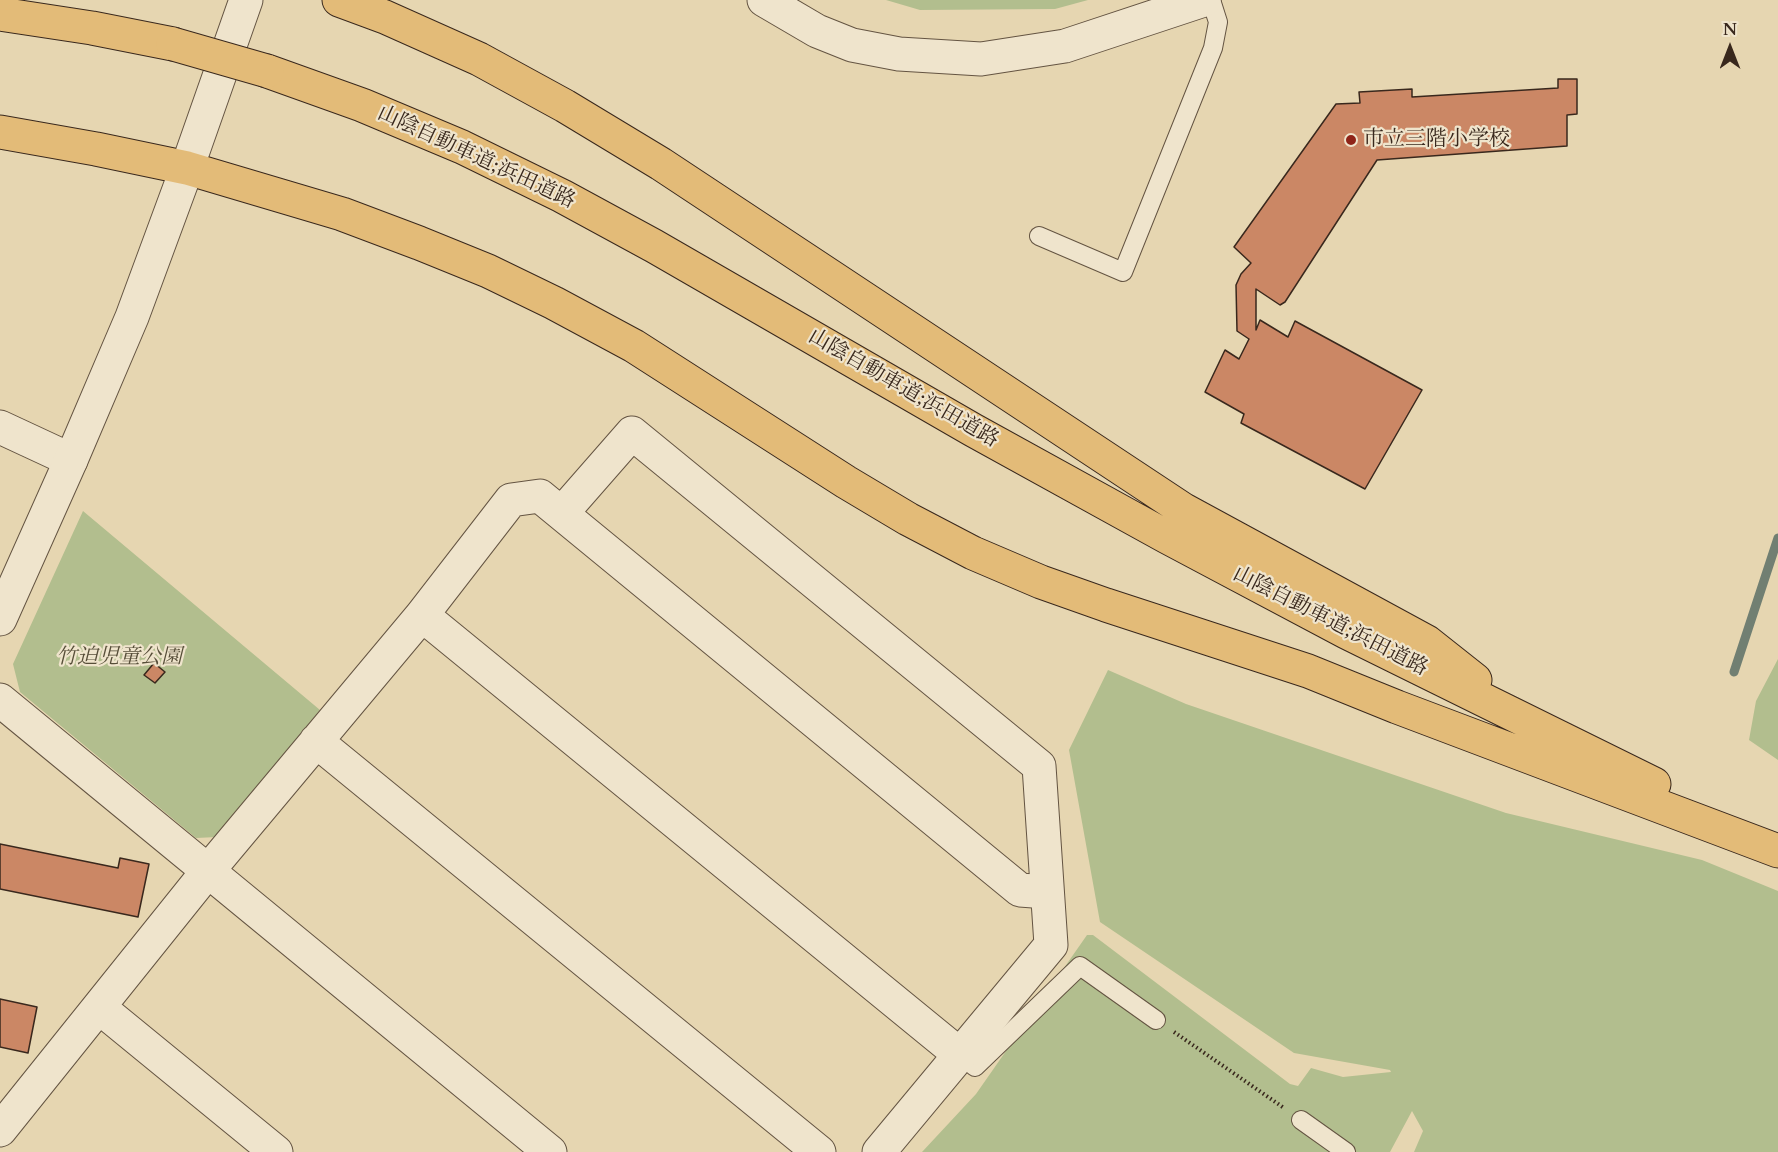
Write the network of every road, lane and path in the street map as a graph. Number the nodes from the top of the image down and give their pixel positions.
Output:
1 (246, 0) edge
2 (339, 0) edge
3 (764, 0) edge
4 (1204, 0) edge
5 (1211, 0) edge
6 (0, 14) edge
7 (0, 132) edge
8 (187, 168) junction
9 (1039, 236) dead end
10 (0, 427) edge
11 (71, 460) junction
12 (561, 513) junction
13 (422, 615) junction
14 (0, 619) edge
15 (0, 700) edge
16 (1526, 721) junction
17 (316, 741) junction
18 (1778, 845) edge
19 (1778, 851) edge
20 (207, 872) junction
21 (1047, 892) junction
22 (100, 1008) junction
23 (1156, 1020) joint
24 (960, 1054) junction
25 (1301, 1120) joint
26 (0, 1130) edge
27 (0, 1139) edge
28 (16, 1152) edge
29 (276, 1152) edge
30 (550, 1152) edge
31 (819, 1152) edge
32 (879, 1152) edge
33 (1346, 1152) edge

1 - 8 street
2 - 16 highway
3 - 4 street
5 - 9 lane
6 - 16 highway, 山陰自動車道;浜田道路, bridge
7 - 8 highway
8 - 11 street
8 - 19 highway
10 - 11 street
11 - 14 street
12 - 13 street
12 - 21 street
12 - 21 street
13 - 17 street
13 - 24 street
15 - 20 street
16 - 18 highway, 山陰自動車道;浜田道路
17 - 20 street
17 - 31 street
20 - 22 street
20 - 30 street
21 - 24 street
22 - 26 street
22 - 29 street
23 - 24 lane
23 - 25 path
24 - 32 street
25 - 33 lane
27 - 28 street

